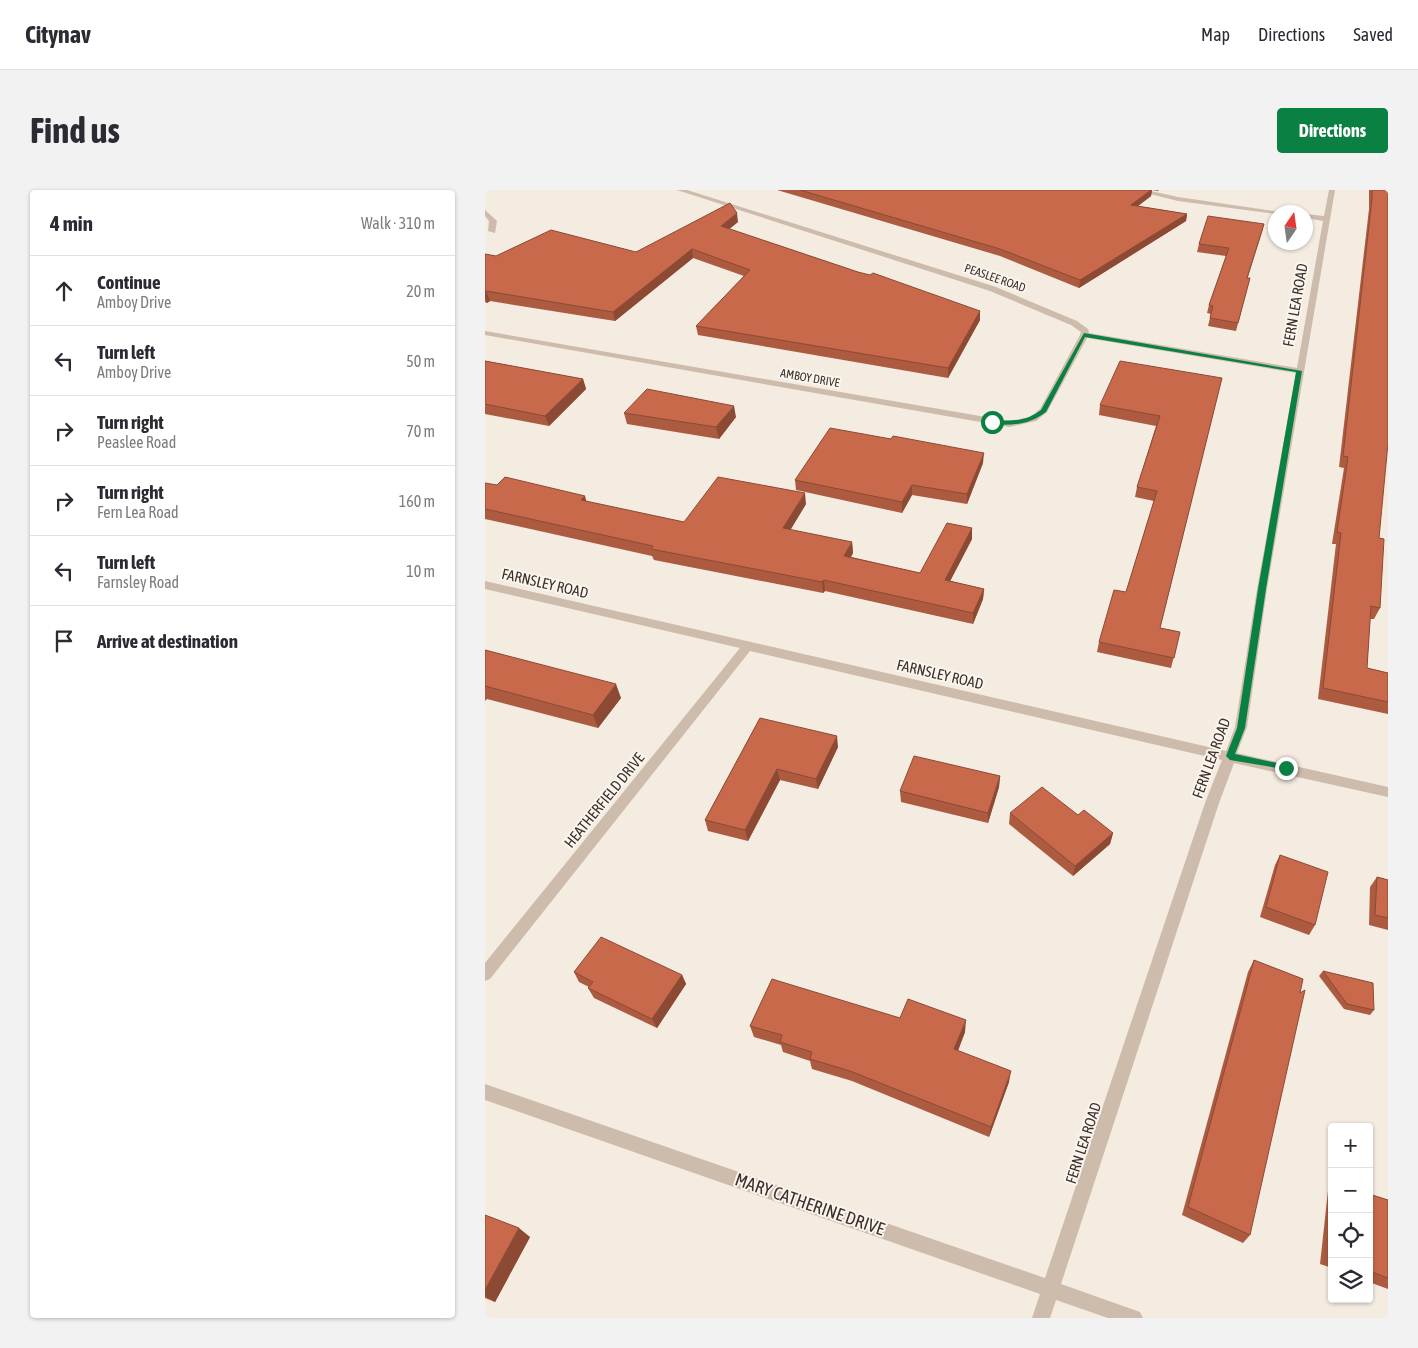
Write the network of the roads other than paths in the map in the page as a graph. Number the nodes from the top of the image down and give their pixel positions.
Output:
1 (680, 190) edge
2 (1137, 190) edge
3 (1332, 190) edge
4 (1268, 211) edge
5 (485, 212) edge
6 (1313, 217) edge
7 (1327, 219) junction
8 (492, 231) dead end
9 (485, 333) edge
10 (1084, 335) junction
11 (1299, 371) junction
12 (485, 585) edge
13 (748, 646) junction
14 (1230, 756) junction
15 (1388, 792) edge
16 (485, 974) edge
17 (485, 1092) edge
18 (1052, 1288) junction
19 (1041, 1318) edge
20 (1134, 1318) edge

1 - 10 street, PEASLEE ROAD
2 - 4 street
3 - 7 street, FERN LEA ROAD
5 - 8 street
6 - 7 street
7 - 11 street, FERN LEA ROAD
9 - 10 street, AMBOY DRIVE
10 - 11 street
11 - 14 street, FERN LEA ROAD
12 - 13 street, FARNSLEY ROAD
13 - 14 street, FARNSLEY ROAD
13 - 16 street, HEATHERFIELD DRIVE
14 - 15 street, FARNSLEY ROAD
14 - 18 street, FERN LEA ROAD
17 - 18 street, MARY CATHERINE DRIVE
18 - 19 street, FERN LEA ROAD
18 - 20 street, MARY CATHERINE DRIVE

